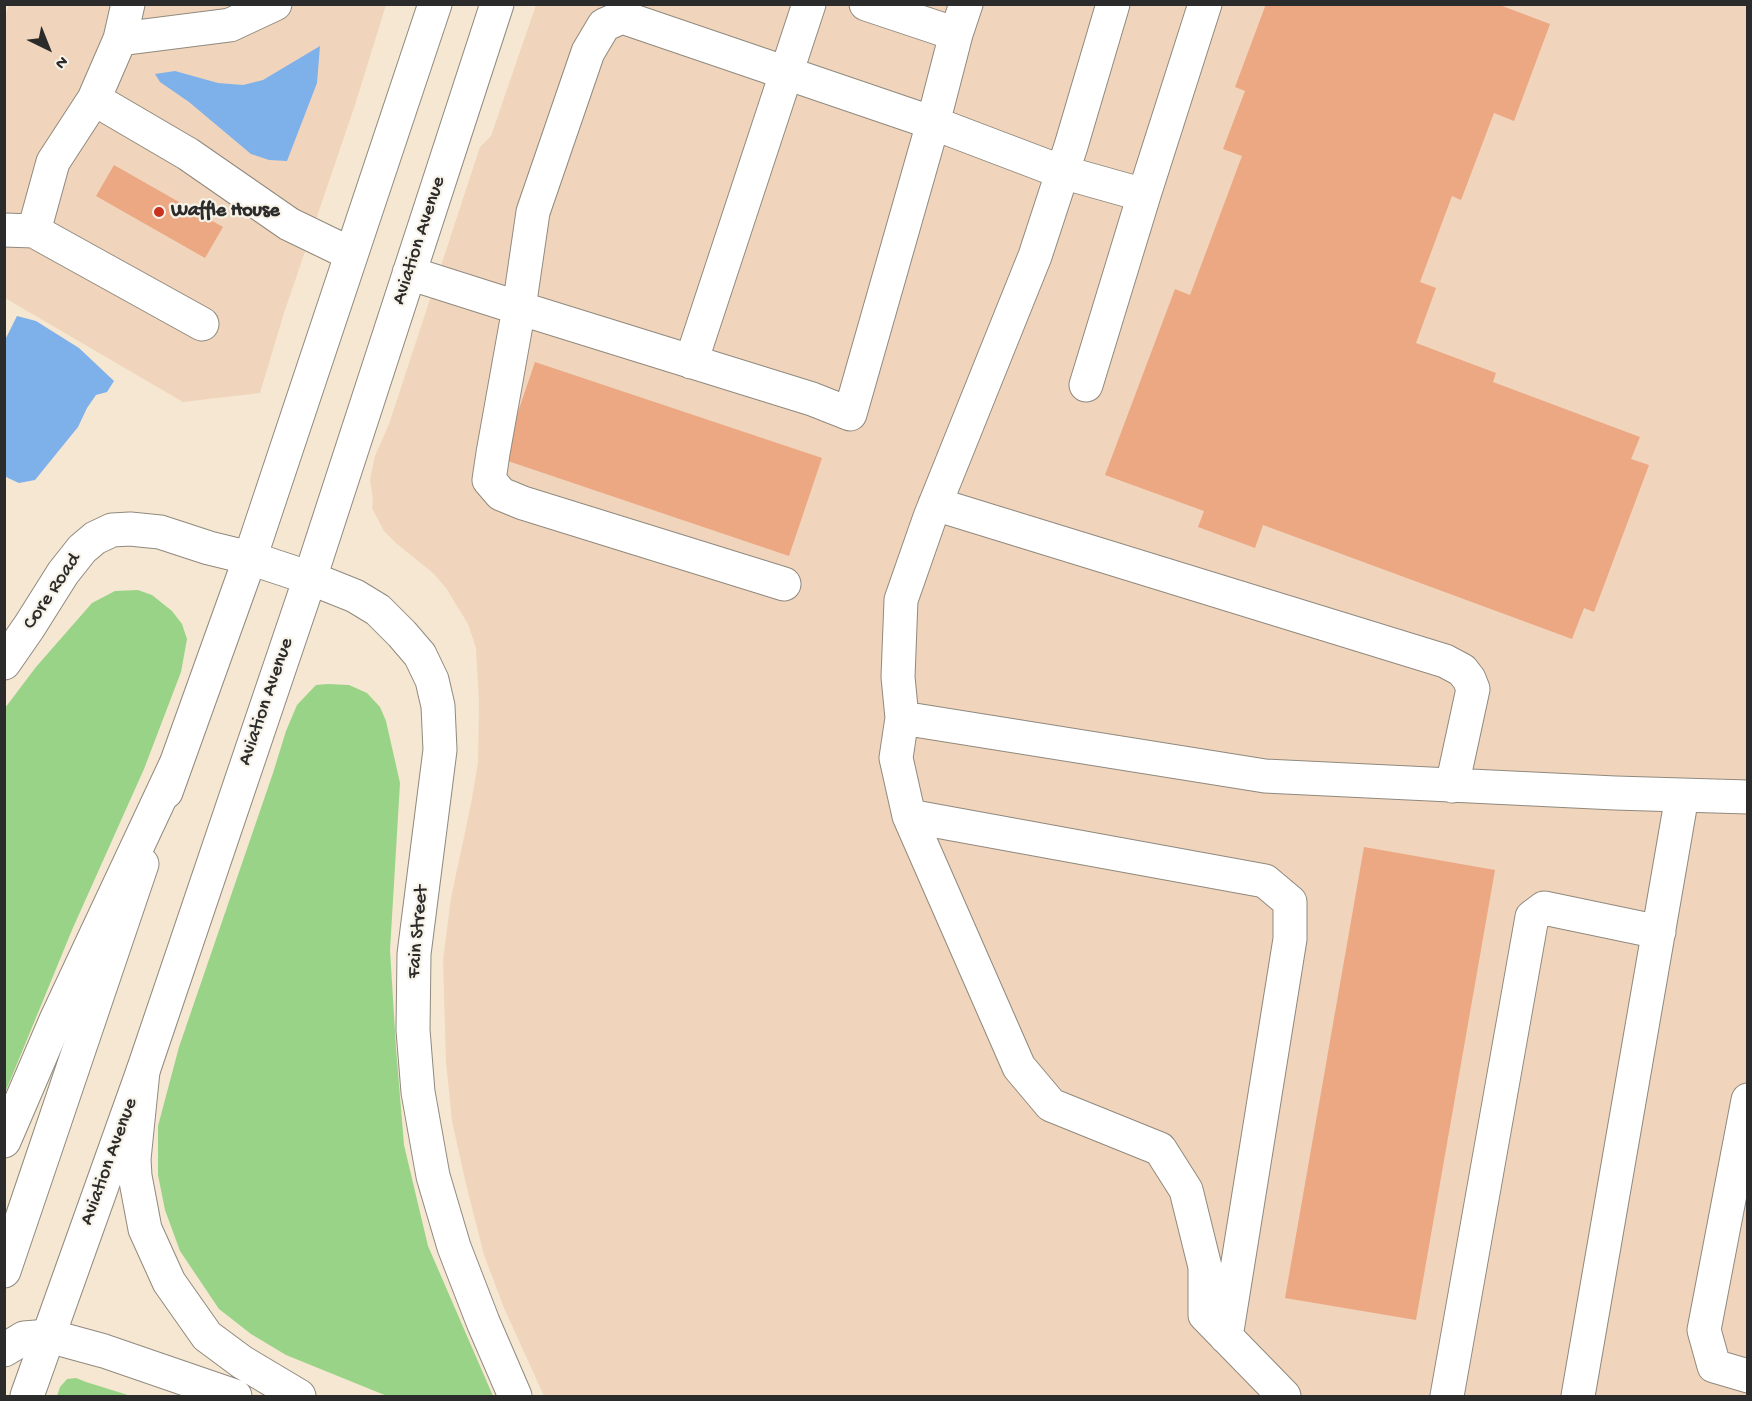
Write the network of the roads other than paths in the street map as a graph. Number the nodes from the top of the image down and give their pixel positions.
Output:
1 (128, 4) edge
2 (275, 4) edge
3 (435, 4) edge
4 (497, 4) edge
5 (809, 4) edge
6 (866, 4) edge
7 (1113, 4) edge
8 (1205, 4) edge
9 (961, 19) edge
10 (120, 39) junction
11 (786, 73) junction
12 (94, 99) junction
13 (933, 123) junction
14 (1062, 172) junction
15 (1144, 195) junction
16 (19, 231) edge
17 (351, 254) junction
18 (409, 273) junction
19 (519, 308) junction
20 (202, 324) dead end
21 (691, 362) junction
22 (1086, 385) dead end
23 (935, 504) junction
24 (250, 558) junction
25 (310, 578) junction
26 (784, 584) dead end
27 (4, 663) edge
28 (902, 718) junction
29 (175, 766) junction
30 (1452, 786) junction
31 (1682, 796) junction
32 (1748, 797) edge
33 (909, 816) junction
34 (1659, 932) junction
35 (143, 1071) junction
36 (1748, 1100) edge
37 (4, 1141) edge
38 (4, 1271) edge
39 (49, 1336) junction
40 (1226, 1336) junction
41 (4, 1350) edge
42 (1748, 1376) edge
43 (27, 1396) edge
44 (235, 1396) edge
45 (299, 1396) edge
46 (515, 1396) edge
47 (1284, 1396) edge
48 (1447, 1396) edge
49 (1578, 1396) edge

1 - 10 main road
2 - 10 main road
3 - 17 main road
4 - 18 main road, Aviation Avenue
5 - 11 main road
6 - 9 main road
7 - 14 main road
8 - 15 main road
9 - 13 main road
10 - 12 main road
11 - 13 main road
11 - 19 main road
11 - 21 main road
12 - 16 main road
12 - 17 main road
13 - 14 main road
13 - 21 main road
14 - 15 main road
14 - 23 main road
15 - 22 main road
16 - 20 main road
17 - 24 main road
18 - 19 main road
18 - 25 main road, Aviation Avenue
19 - 21 main road
19 - 26 main road
23 - 28 main road
23 - 30 main road
24 - 25 main road, Fain Street
24 - 27 main road, Core Road
24 - 29 main road
25 - 35 main road, Aviation Avenue
25 - 46 main road, Fain Street
28 - 30 main road
28 - 33 main road
29 - 37 main road
29 - 38 main road
30 - 31 main road
31 - 32 main road
31 - 34 main road
33 - 40 main road
33 - 40 main road
34 - 48 main road
34 - 49 main road
35 - 39 main road, Aviation Avenue
35 - 45 main road
36 - 42 main road
39 - 41 main road
39 - 43 main road, Aviation Avenue
39 - 44 main road
40 - 47 main road

